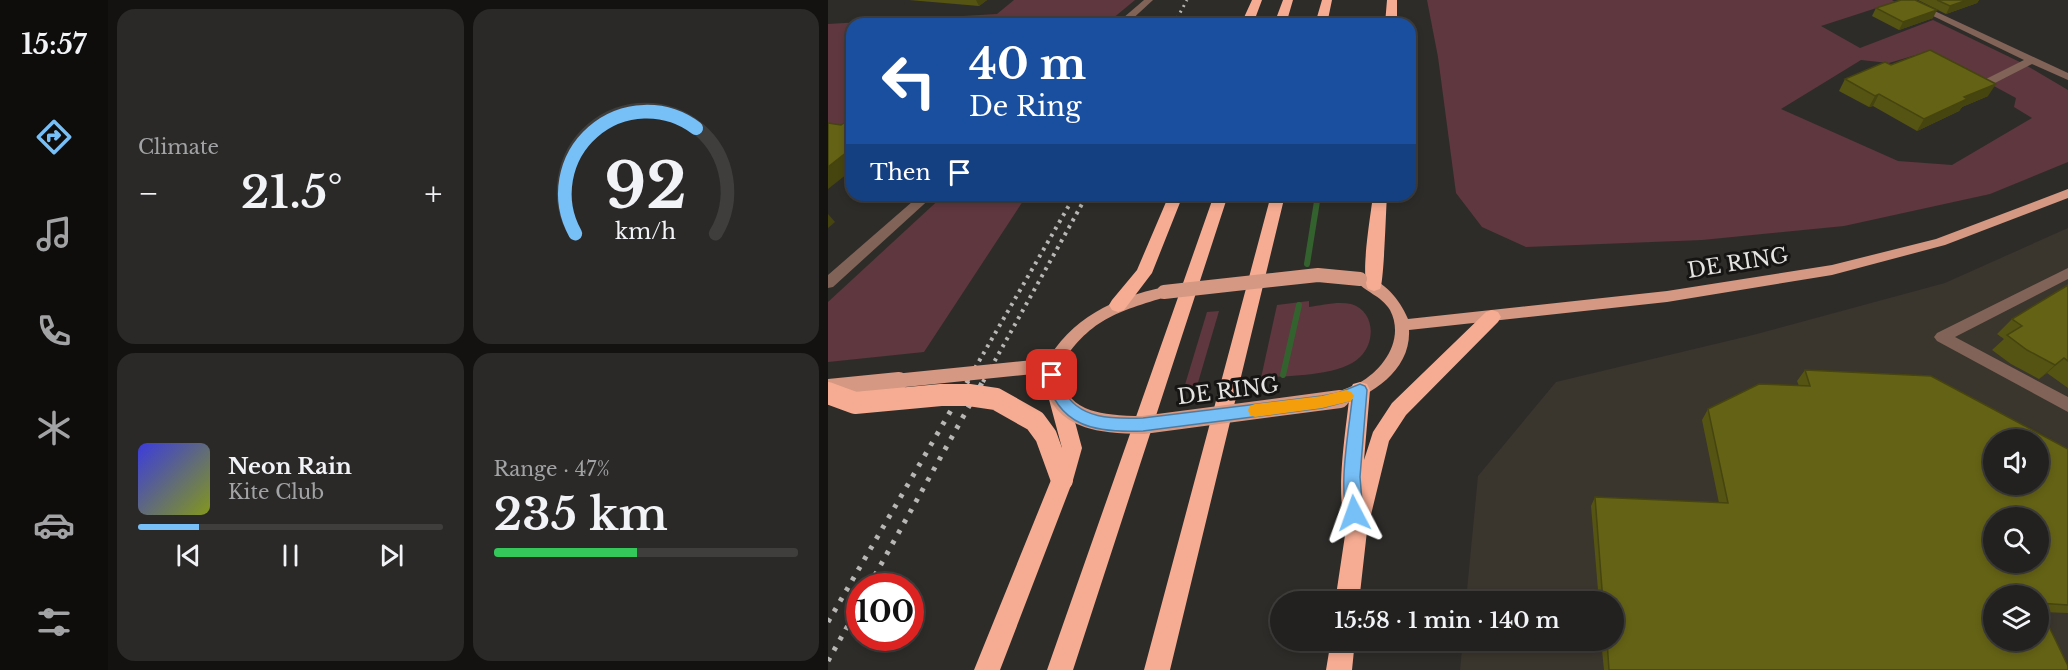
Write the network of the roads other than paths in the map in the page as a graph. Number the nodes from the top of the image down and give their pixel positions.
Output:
1 (1149, 0) edge
2 (1257, 0) edge
3 (1288, 0) edge
4 (1327, 0) edge
5 (1392, 0) edge
6 (1904, 0) edge
7 (1128, 18) edge
8 (1250, 18) edge
9 (1282, 18) edge
10 (1322, 18) edge
11 (1391, 18) edge
12 (2031, 60) junction
13 (2068, 77) edge
14 (1978, 84) edge
15 (2068, 193) edge
16 (921, 201) edge
17 (1174, 201) edge
18 (1219, 201) edge
19 (1276, 201) edge
20 (1379, 201) edge
21 (2068, 273) edge
22 (1367, 282) junction
23 (828, 283) edge
24 (1118, 305) junction
25 (1492, 318) junction
26 (1404, 325) junction
27 (1053, 365) junction
28 (1360, 390) junction
29 (828, 391) edge
30 (1057, 392) junction
31 (2068, 405) edge
32 (1062, 480) junction
33 (1356, 531) junction
34 (1348, 591) edge
35 (1342, 651) edge
36 (987, 670) edge
37 (1060, 670) edge
38 (1157, 670) edge
39 (1339, 670) edge

1 - 7 street
2 - 8 highway
3 - 9 highway
4 - 10 highway
5 - 11 highway
6 - 12 street
12 - 13 street
12 - 14 street
15 - 25 main road, DE RING
16 - 23 street
17 - 24 highway
18 - 37 highway
19 - 38 highway
20 - 22 highway
21 - 31 street
22 - 24 main road, bridge
22 - 26 main road
24 - 27 main road
25 - 26 main road, DE RING
25 - 33 highway
26 - 28 main road, DE RING
27 - 29 main road, bridge
27 - 30 main road, bridge
28 - 30 main road, DE RING, bridge
28 - 33 highway
29 - 32 highway, bridge
30 - 32 highway, bridge
32 - 36 highway
33 - 34 highway
35 - 39 highway

